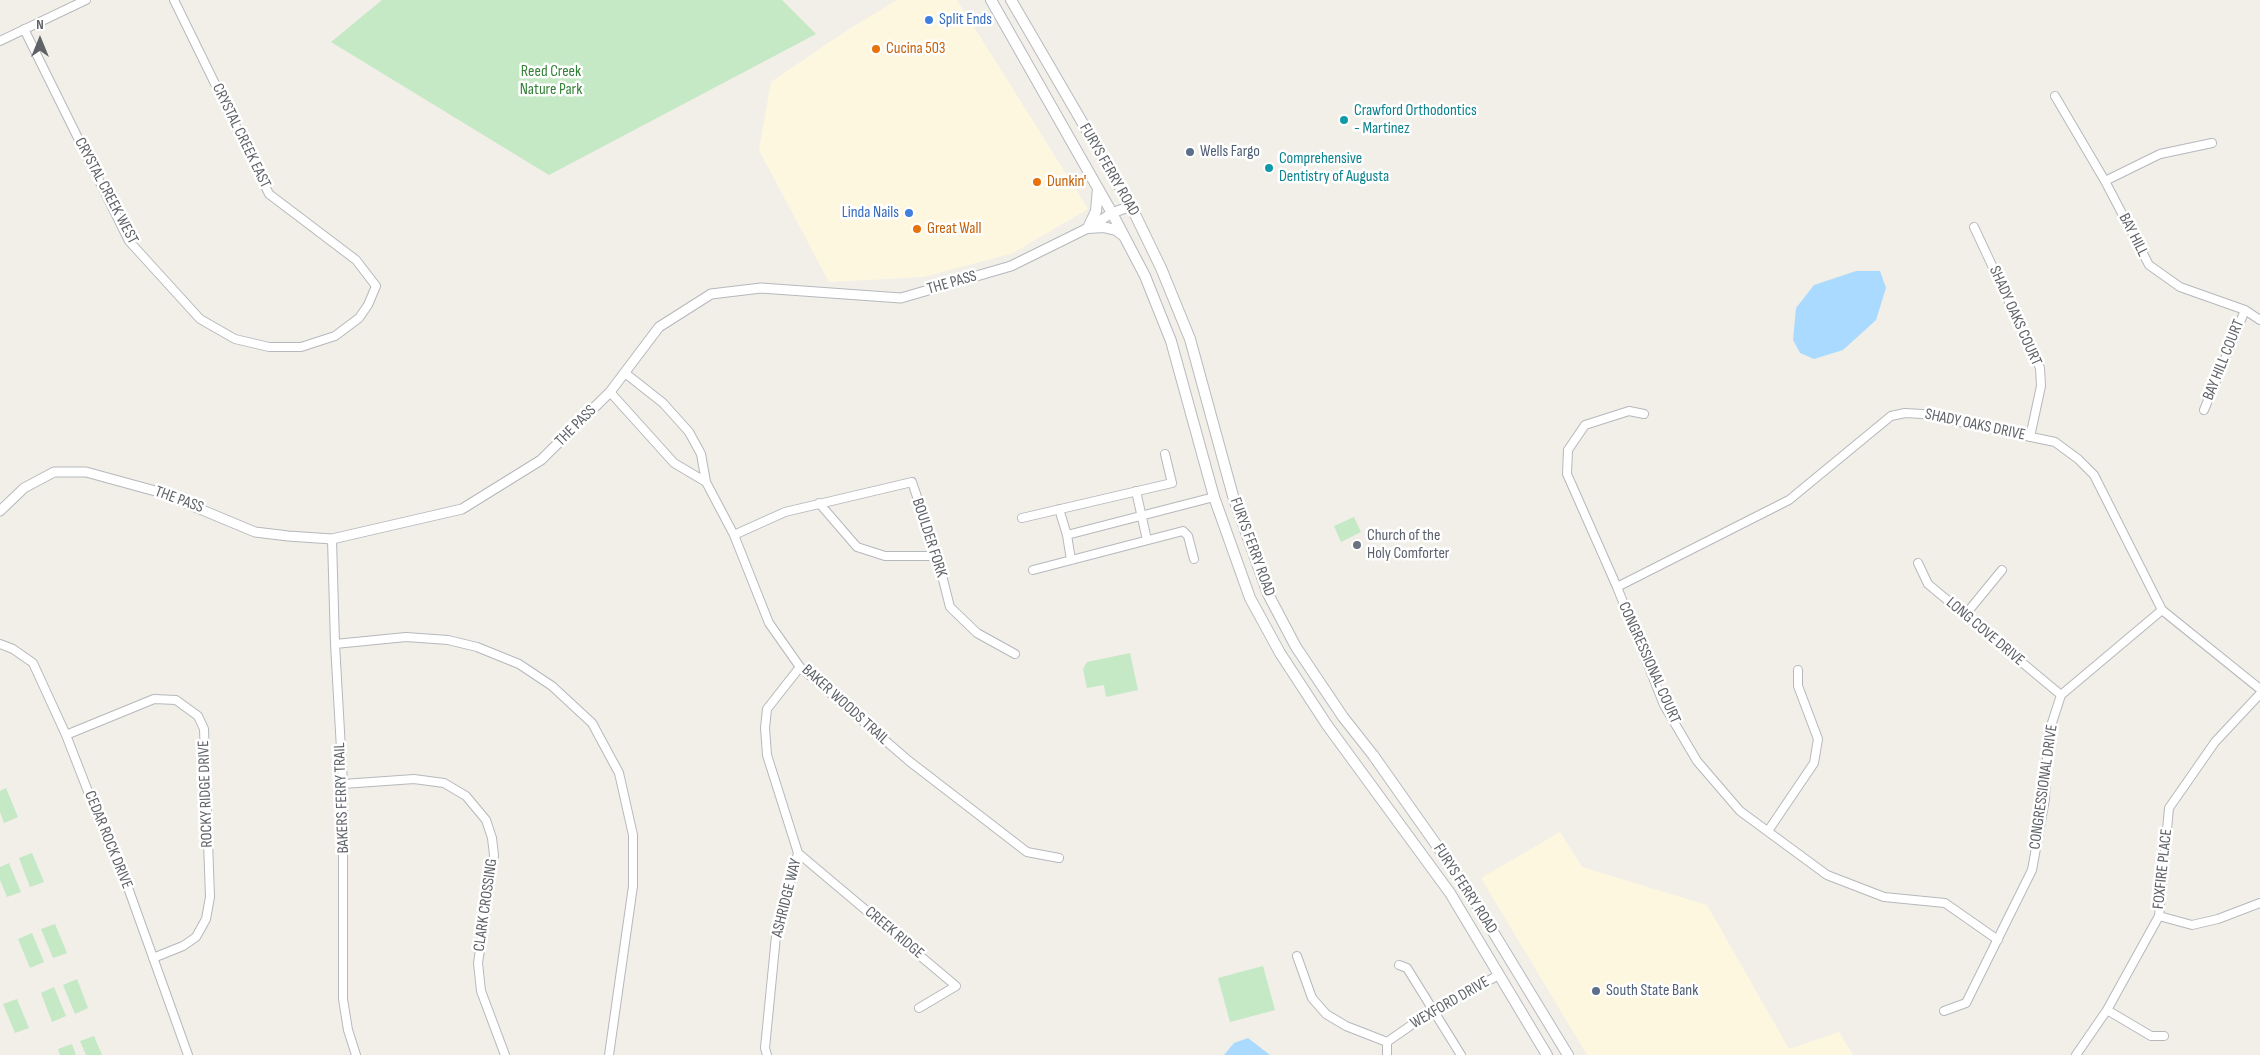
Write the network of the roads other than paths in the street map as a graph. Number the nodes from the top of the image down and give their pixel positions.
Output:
1 (86, 0) edge
2 (174, 0) edge
3 (991, 0) edge
4 (1011, 0) edge
5 (24, 29) junction
6 (0, 41) edge
7 (2056, 96) dead end
8 (2212, 143) dead end
9 (2105, 181) junction
10 (1098, 188) junction
11 (1132, 206) junction
12 (1112, 212) junction
13 (1974, 227) dead end
14 (1088, 228) junction
15 (1124, 236) junction
16 (2245, 310) junction
17 (359, 318) joint
18 (2260, 320) edge
19 (625, 373) junction
20 (610, 392) junction
21 (2204, 410) dead end
22 (1644, 414) dead end
23 (2030, 437) junction
24 (1165, 454) dead end
25 (706, 482) junction
26 (1136, 491) junction
27 (1214, 496) junction
28 (819, 503) junction
29 (1059, 509) junction
30 (0, 511) edge
31 (1142, 515) junction
32 (1022, 518) dead end
33 (734, 535) junction
34 (1067, 535) junction
35 (332, 539) junction
36 (1147, 540) junction
37 (937, 556) junction
38 (1194, 559) dead end
39 (1071, 560) junction
40 (1918, 563) dead end
41 (1033, 570) dead end
42 (2002, 570) dead end
43 (1617, 587) junction
44 (2162, 610) junction
45 (1965, 615) junction
46 (0, 644) edge
47 (335, 644) junction
48 (1015, 654) dead end
49 (800, 666) junction
50 (1798, 670) dead end
51 (2260, 689) edge
52 (2260, 694) edge
53 (2061, 695) junction
54 (66, 735) junction
55 (343, 784) junction
56 (1768, 831) junction
57 (798, 853) junction
58 (1059, 858) dead end
59 (2260, 903) edge
60 (2158, 916) junction
61 (1998, 940) junction
62 (1298, 956) dead end
63 (153, 958) junction
64 (1399, 965) dead end
65 (1499, 975) junction
66 (920, 1008) dead end
67 (1433, 1010) junction
68 (2107, 1010) junction
69 (1944, 1011) dead end
70 (2164, 1036) dead end
71 (1387, 1042) junction
72 (188, 1055) edge
73 (356, 1055) edge
74 (505, 1055) edge
75 (609, 1055) edge
76 (767, 1055) edge
77 (1387, 1055) edge
78 (1461, 1055) edge
79 (1547, 1055) edge
80 (1568, 1055) edge
81 (2076, 1055) edge

1 - 5 street
2 - 17 street, CRYSTAL CREEK EAST
3 - 10 main road, FURYS FERRY ROAD
4 - 11 main road, FURYS FERRY ROAD
5 - 6 street
5 - 17 street, CRYSTAL CREEK WEST
7 - 9 street, BAY HILL
8 - 9 street
9 - 16 street, BAY HILL
10 - 12 main road, FURYS FERRY ROAD
10 - 14 main road
11 - 12 street, THE PASS
11 - 80 main road, FURYS FERRY ROAD
12 - 14 street, THE PASS
12 - 15 main road, FURYS FERRY ROAD
13 - 23 street, SHADY OAKS COURT
14 - 15 main road
14 - 19 street, THE PASS
15 - 27 main road, FURYS FERRY ROAD
16 - 18 street, BAY HILL
16 - 21 street, BAY HILL COURT
19 - 20 street, THE PASS
19 - 25 street, BAKER WOODS TRAIL
20 - 25 street
20 - 35 street, THE PASS
22 - 43 street, CONGRESSIONAL COURT
23 - 43 street, SHADY OAKS DRIVE
23 - 44 street, SHADY OAKS DRIVE
24 - 26 street
25 - 33 street, BAKER WOODS TRAIL
26 - 29 street
26 - 31 street
27 - 31 street
27 - 65 main road, FURYS FERRY ROAD
28 - 33 street, BOULDER FORK
28 - 37 street
28 - 37 street, BOULDER FORK
29 - 32 street
29 - 34 street
30 - 35 street, THE PASS
31 - 34 street
31 - 36 street
33 - 49 street, BAKER WOODS TRAIL
34 - 39 street
35 - 47 street, BAKERS FERRY TRAIL
36 - 38 street
36 - 39 street
37 - 48 street, BOULDER FORK
39 - 41 street
40 - 45 street, LONG COVE DRIVE
42 - 45 street
43 - 56 street, CONGRESSIONAL COURT
44 - 51 street, SHADY OAKS DRIVE
44 - 53 street
45 - 53 street, LONG COVE DRIVE
46 - 54 street, CEDAR ROCK DRIVE
47 - 55 street, BAKERS FERRY TRAIL
47 - 75 street
49 - 57 street, ASHRIDGE WAY
49 - 58 street, BAKER WOODS TRAIL
50 - 56 street
52 - 60 street, FOXFIRE PLACE
53 - 61 street, CONGRESSIONAL DRIVE
54 - 63 street, CEDAR ROCK DRIVE
54 - 63 street, ROCKY RIDGE DRIVE
55 - 73 street, BAKERS FERRY TRAIL
55 - 74 street, CLARK CROSSING
56 - 61 street, CONGRESSIONAL COURT
57 - 66 street, CREEK RIDGE
57 - 76 street, ASHRIDGE WAY
59 - 60 street
60 - 68 street, FOXFIRE PLACE
61 - 69 street, CONGRESSIONAL DRIVE
62 - 71 street
63 - 72 street, CEDAR ROCK DRIVE
64 - 67 street
65 - 67 street, WEXFORD DRIVE
65 - 79 main road, FURYS FERRY ROAD
67 - 71 street, WEXFORD DRIVE
67 - 78 street
68 - 70 street
68 - 81 street, FOXFIRE PLACE
71 - 77 street

